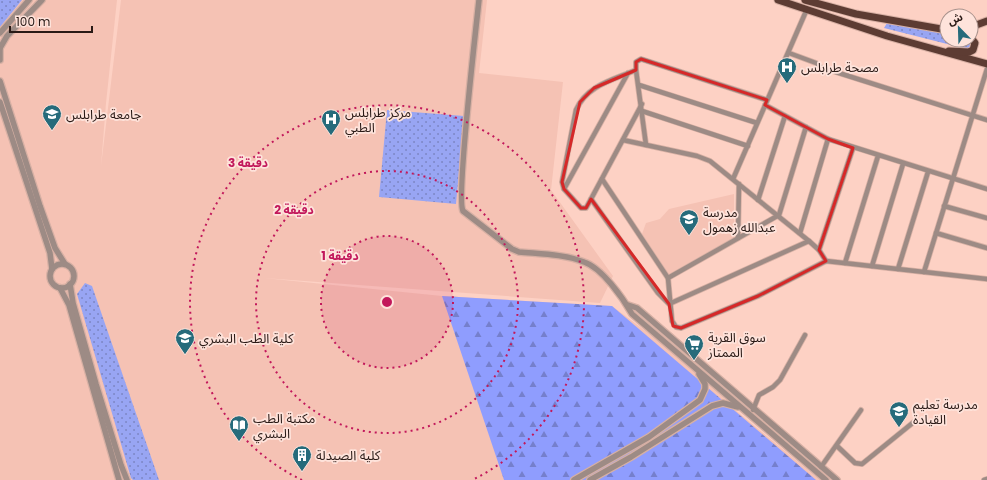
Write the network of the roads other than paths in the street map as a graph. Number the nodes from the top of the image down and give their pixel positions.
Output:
1 (29, 0) edge
2 (42, 0) edge
3 (479, 0) edge
4 (778, 0) edge
5 (805, 0) edge
6 (807, 9) junction
7 (939, 29) edge
8 (0, 33) edge
9 (0, 48) edge
10 (972, 48) edge
11 (939, 50) junction
12 (789, 53) junction
13 (0, 60) edge
14 (987, 64) edge
15 (987, 69) edge
16 (636, 70) junction
17 (628, 73) junction
18 (0, 81) edge
19 (639, 85) junction
20 (0, 102) edge
21 (766, 103) junction
22 (642, 104) junction
23 (642, 111) junction
24 (2, 114) edge
25 (974, 115) junction
26 (785, 116) junction
27 (987, 120) edge
28 (757, 122) junction
29 (806, 127) junction
30 (828, 139) junction
31 (623, 140) junction
32 (646, 146) junction
33 (748, 146) junction
34 (853, 148) junction
35 (878, 156) junction
36 (903, 164) junction
37 (928, 172) junction
38 (602, 179) junction
39 (733, 179) junction
40 (952, 179) junction
41 (739, 184) junction
42 (564, 189) junction
43 (987, 189) edge
44 (591, 199) junction
45 (758, 200) junction
46 (944, 206) junction
47 (779, 215) junction
48 (987, 218) edge
49 (800, 233) junction
50 (936, 233) junction
51 (738, 238) junction
52 (809, 241) junction
53 (987, 248) edge
54 (819, 250) junction
55 (826, 261) junction
56 (845, 263) junction
57 (65, 264) junction
58 (872, 266) junction
59 (52, 269) junction
60 (898, 269) junction
61 (924, 272) junction
62 (668, 278) junction
63 (987, 279) edge
64 (70, 284) junction
65 (60, 288) junction
66 (628, 304) junction
67 (669, 304) junction
68 (805, 335) dead end
69 (694, 367) junction
70 (742, 409) junction
71 (753, 410) junction
72 (861, 410) dead end
73 (685, 411) junction
74 (691, 419) junction
75 (672, 421) junction
76 (915, 421) dead end
77 (676, 428) junction
78 (837, 446) junction
79 (821, 467) junction
80 (987, 479) edge
81 (119, 480) edge
82 (128, 480) edge
83 (574, 480) edge
84 (590, 480) edge
85 (826, 480) edge
86 (837, 480) edge
87 (984, 480) edge

1 - 8 street
2 - 9 street
3 - 66 street
4 - 6 highway
5 - 7 highway
6 - 11 highway
6 - 12 street
9 - 13 street
10 - 11 highway
11 - 14 highway
12 - 21 street
12 - 25 street
15 - 25 street
16 - 17 street
16 - 19 street
16 - 21 street
17 - 42 street
17 - 42 street
18 - 57 street
19 - 22 street
19 - 28 street
20 - 24 street
21 - 26 street
21 - 28 street
22 - 23 street
22 - 31 street
23 - 32 street
23 - 33 street
24 - 59 street
25 - 27 street
25 - 40 street
26 - 29 street
26 - 45 street
28 - 33 street
29 - 30 street
29 - 47 street
30 - 34 street
30 - 49 street
31 - 32 street
31 - 38 street
32 - 39 street
33 - 39 street
34 - 35 street
34 - 54 street
35 - 36 street
35 - 56 street
36 - 37 street
36 - 58 street
37 - 40 street
37 - 60 street
38 - 44 street
38 - 62 street
39 - 41 street
40 - 43 street
40 - 46 street
41 - 45 street
41 - 51 street
42 - 44 street
44 - 67 street
45 - 47 street
46 - 48 street
46 - 50 street
47 - 49 street
47 - 51 street
49 - 52 street
50 - 53 street
50 - 61 street
51 - 62 street
52 - 54 street
52 - 67 street
54 - 55 street
55 - 56 street
55 - 67 street
56 - 58 street
57 - 59 street
57 - 64 street
58 - 60 street
59 - 65 street
60 - 61 street
61 - 63 street
62 - 67 street
64 - 65 street
64 - 82 street
65 - 81 street
66 - 69 street
66 - 71 street
68 - 71 street
69 - 70 street
69 - 73 street
70 - 74 street
70 - 85 street
71 - 79 street
72 - 78 street
73 - 74 street
73 - 75 street
74 - 77 street
75 - 77 street
75 - 83 street
76 - 78 street
77 - 84 street
78 - 79 street
79 - 86 street
80 - 87 street

